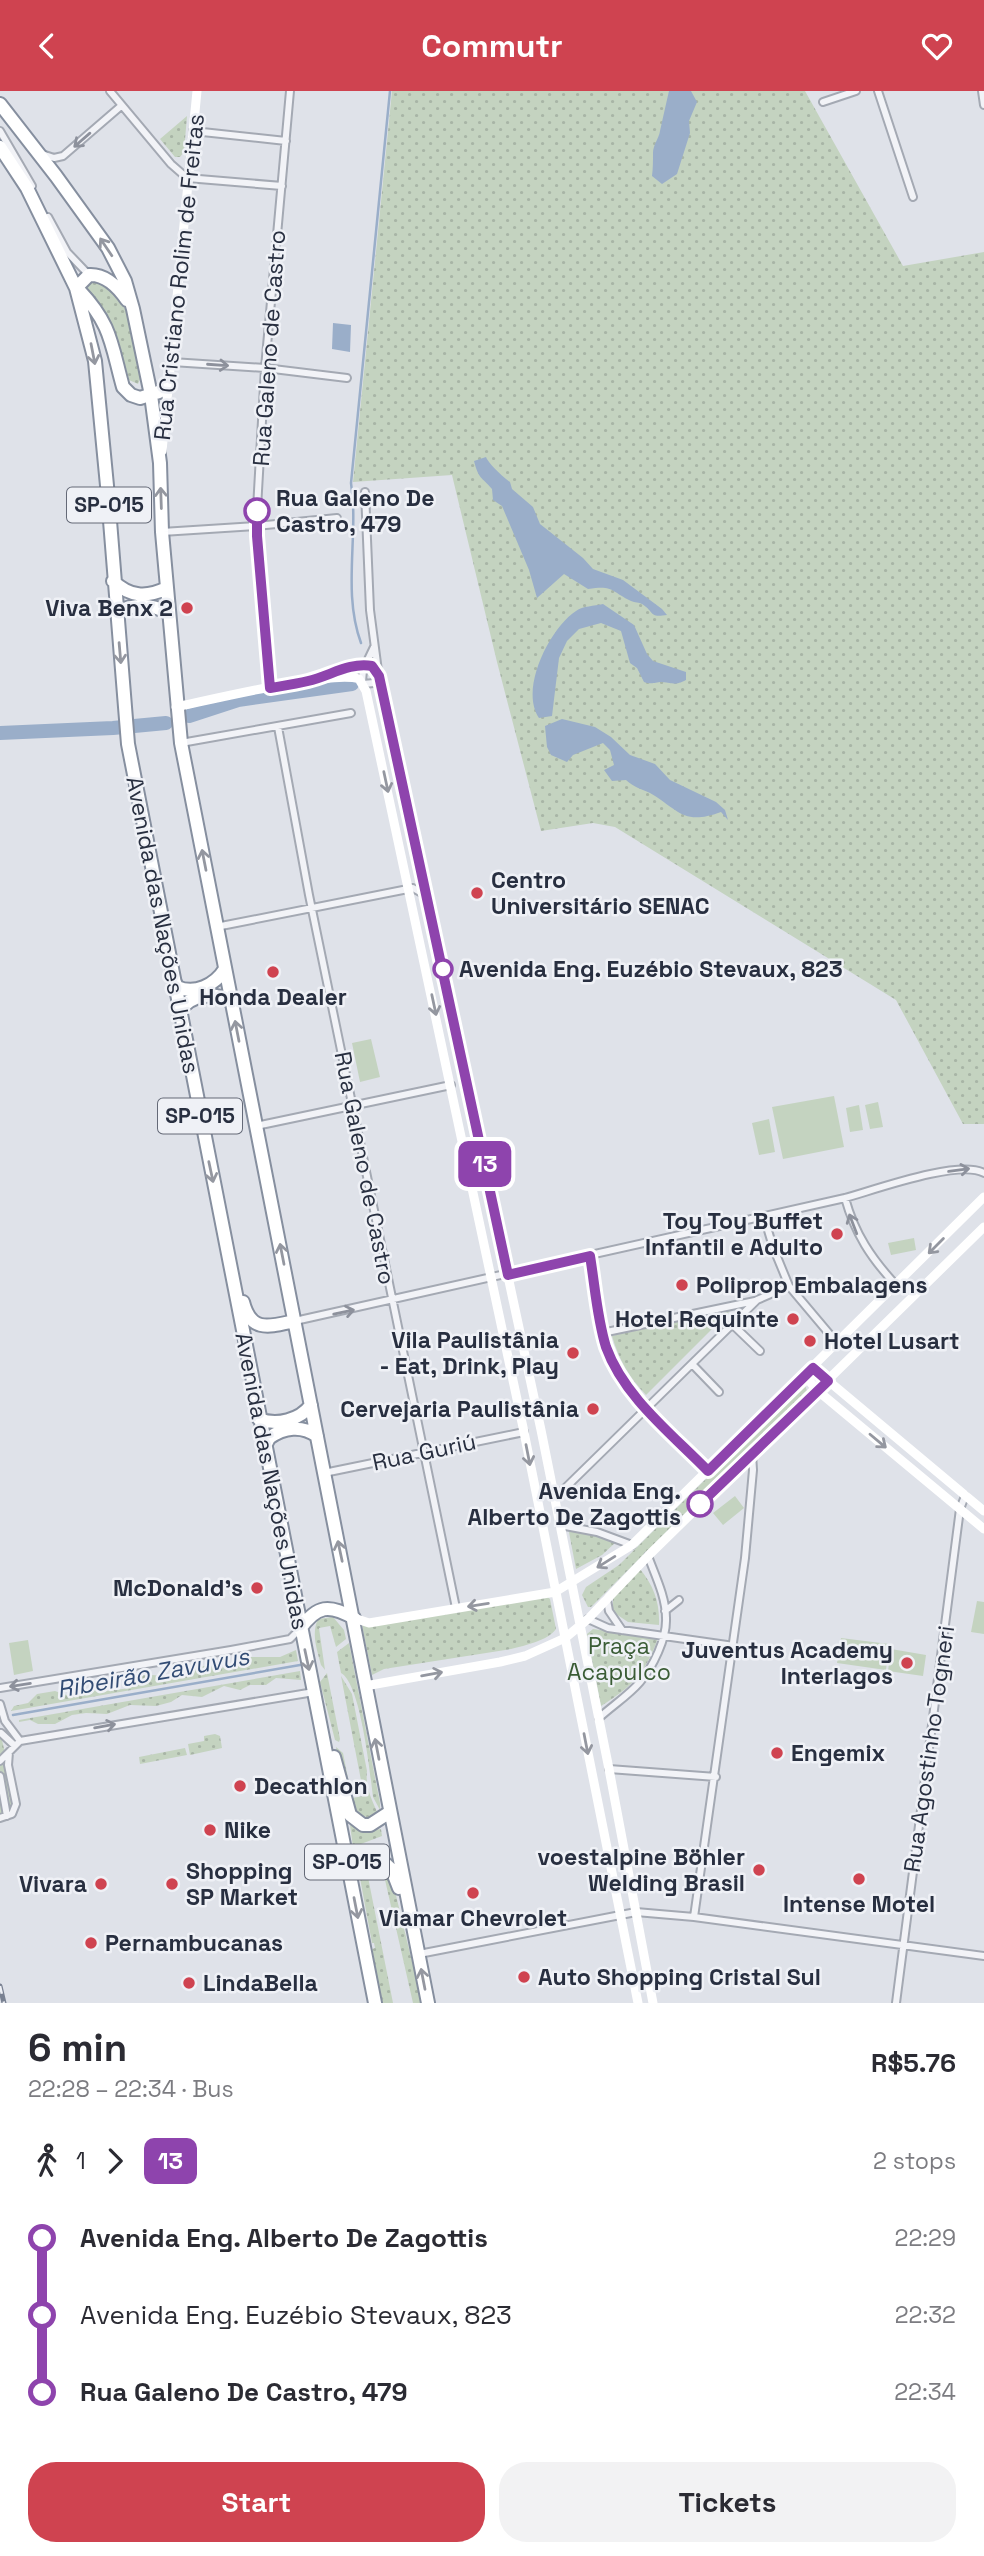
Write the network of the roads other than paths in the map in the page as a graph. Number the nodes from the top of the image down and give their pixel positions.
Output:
1 (110, 91) edge
2 (197, 91) edge
3 (290, 91) edge
4 (856, 91) edge
5 (878, 91) edge
6 (982, 91) edge
7 (823, 102) dead end
8 (0, 104) edge
9 (984, 105) edge
10 (121, 106) junction
11 (0, 131) edge
12 (193, 131) junction
13 (286, 141) junction
14 (0, 147) edge
15 (38, 153) junction
16 (187, 178) junction
17 (282, 186) junction
18 (913, 197) dead end
19 (89, 275) junction
20 (76, 288) junction
21 (133, 309) junction
22 (172, 362) junction
23 (265, 368) junction
24 (347, 377) dead end
25 (169, 384) junction
26 (151, 395) junction
27 (160, 463) junction
28 (365, 492) dead end
29 (337, 518) dead end
30 (256, 526) junction
31 (162, 532) junction
32 (113, 581) junction
33 (167, 588) junction
34 (116, 613) junction
35 (168, 613) junction
36 (375, 645) junction
37 (365, 665) junction
38 (379, 674) junction
39 (310, 681) junction
40 (363, 683) junction
41 (270, 688) junction
42 (177, 710) junction
43 (351, 713) dead end
44 (278, 727) junction
45 (180, 739) junction
46 (410, 889) junction
47 (429, 900) junction
48 (312, 909) junction
49 (216, 927) junction
50 (225, 969) junction
51 (174, 980) junction
52 (231, 1002) junction
53 (180, 1011) junction
54 (451, 1085) junction
55 (354, 1106) junction
56 (256, 1126) junction
57 (984, 1173) edge
58 (845, 1198) junction
59 (984, 1198) edge
60 (476, 1205) junction
61 (764, 1217) junction
62 (497, 1222) junction
63 (984, 1227) edge
64 (227, 1254) junction
65 (590, 1256) junction
66 (508, 1275) junction
67 (491, 1279) junction
68 (896, 1285) junction
69 (789, 1286) junction
70 (757, 1300) junction
71 (392, 1301) junction
72 (295, 1321) junction
73 (733, 1325) junction
74 (602, 1333) junction
75 (837, 1343) junction
76 (760, 1351) dead end
77 (692, 1365) junction
78 (813, 1368) junction
79 (804, 1376) junction
80 (828, 1381) junction
81 (818, 1391) junction
82 (719, 1392) dead end
83 (853, 1402) junction
84 (311, 1405) junction
85 (646, 1408) junction
86 (842, 1411) junction
87 (260, 1419) junction
88 (524, 1432) junction
89 (317, 1436) junction
90 (544, 1442) junction
91 (265, 1446) junction
92 (422, 1452) junction
93 (752, 1453) junction
94 (708, 1471) junction
95 (936, 1472) junction
96 (324, 1473) junction
97 (928, 1483) junction
98 (965, 1496) junction
99 (555, 1498) junction
100 (960, 1509) junction
101 (984, 1511) edge
102 (560, 1525) junction
103 (984, 1528) edge
104 (632, 1545) junction
105 (648, 1556) junction
106 (571, 1584) junction
107 (555, 1592) junction
108 (607, 1600) junction
109 (679, 1600) dead end
110 (456, 1608) junction
111 (665, 1611) junction
112 (354, 1618) junction
113 (588, 1619) junction
114 (580, 1626) junction
115 (300, 1629) junction
116 (622, 1630) junction
117 (663, 1635) junction
118 (565, 1638) junction
119 (734, 1646) junction
120 (573, 1677) junction
121 (592, 1681) junction
122 (365, 1686) junction
123 (0, 1688) edge
124 (314, 1692) junction
125 (0, 1704) edge
126 (599, 1718) junction
127 (5, 1721) junction
128 (319, 1721) junction
129 (0, 1735) edge
130 (18, 1744) junction
131 (9, 1752) junction
132 (0, 1761) edge
133 (609, 1769) junction
134 (0, 1776) edge
135 (716, 1777) junction
136 (390, 1812) junction
137 (4, 1817) edge
138 (348, 1870) junction
139 (636, 1912) junction
140 (620, 1915) junction
141 (694, 1917) junction
142 (902, 1945) junction
143 (417, 1948) junction
144 (984, 1956) edge
145 (375, 2003) edge
146 (428, 2003) edge
147 (638, 2003) edge
148 (653, 2003) edge
149 (896, 2003) edge

1 - 10 street
2 - 12 main road, Rua Cristiano Rolim de Freitas
3 - 13 street, Rua Galeno de Castro
4 - 7 street
5 - 18 street
6 - 9 street
8 - 15 highway, SP-015
10 -> 15 street
10 - 16 street
11 - 19 street
12 - 13 street
12 - 16 main road, Rua Cristiano Rolim de Freitas
13 - 17 street, Rua Galeno de Castro
14 - 20 highway, Avenida das Nações Unidas / SP-015
21 -> 15 highway, SP-015
16 - 17 street
16 - 22 main road, Rua Cristiano Rolim de Freitas
17 - 23 street, Rua Galeno de Castro
19 - 20 highway
19 - 21 highway
20 - 26 highway
20 -> 32 highway, Avenida das Nações Unidas / SP-015
21 - 26 highway, SP-015
22 -> 23 street
22 - 25 main road, Rua Cristiano Rolim de Freitas
23 - 24 street
23 - 30 street, Rua Galeno de Castro
25 - 26 highway
25 - 27 main road, Rua Cristiano Rolim de Freitas
26 - 27 highway, SP-015
31 -> 27 highway, SP-015
28 - 36 street
29 - 30 street
30 - 31 street
30 - 41 street, Rua Galeno de Castro
31 - 33 highway, SP-015
32 - 33 highway
32 - 34 highway, Avenida das Nações Unidas / SP-015
33 - 35 highway, SP-015
34 - 35 highway
34 -> 51 highway, Avenida das Nações Unidas / SP-015
35 - 42 highway, SP-015
36 - 37 street
36 - 38 street
37 - 38 main road
37 - 39 main road
37 - 40 street
38 - 40 street
38 - 47 main road
39 - 40 main road
39 - 41 main road
40 -> 46 main road
41 - 42 main road
42 - 45 highway, SP-015
43 - 44 street
44 - 45 street
44 - 48 street, Rua Galeno de Castro
49 -> 45 highway, SP-015
46 - 47 street
46 - 48 street
46 -> 54 main road
47 - 62 main road
48 - 49 street
48 - 55 street, Rua Galeno de Castro
49 - 50 highway, SP-015
50 - 51 highway
50 - 52 highway, SP-015
51 - 53 highway, Avenida das Nações Unidas / SP-015
52 - 53 highway
56 -> 52 highway, SP-015
53 -> 64 highway, Avenida das Nações Unidas / SP-015
54 - 55 street
54 - 60 main road
55 - 56 street
55 - 71 street, Rua Galeno de Castro
72 -> 56 highway, SP-015
58 -> 57 street
58 - 61 street
68 -> 58 street
59 -> 68 main road
60 - 62 main road
60 - 67 main road
61 - 65 street
61 - 69 street
62 - 66 main road
63 - 80 main road
64 - 72 highway
64 - 87 highway, Avenida das Nações Unidas / SP-015
65 - 66 street
65 - 74 street
66 - 67 street
66 - 90 main road
67 - 71 street
67 - 88 main road
68 - 75 main road
69 - 70 street
69 - 75 street
70 - 73 street
70 - 74 street
72 -> 71 street
71 - 92 street, Rua Galeno de Castro
72 - 84 highway, SP-015
73 - 76 street
73 - 77 street
74 - 85 street
75 - 78 main road
77 - 82 street
77 - 85 street
78 - 79 main road
78 - 80 main road
79 - 81 main road
79 - 94 main road
80 - 81 main road
80 - 83 main road
81 - 86 main road
81 - 93 main road
83 - 86 main road
83 - 95 main road
84 - 87 highway
84 - 89 highway, SP-015
85 - 94 street
85 - 99 street
86 -> 97 main road
87 - 91 highway, Avenida das Nações Unidas / SP-015
88 - 90 main road
88 - 92 street, Rua Guriú
88 -> 107 main road
89 - 91 highway
89 - 96 highway, SP-015
90 - 99 main road
91 - 115 highway, Avenida das Nações Unidas / SP-015
92 - 96 street, Rua Guriú
92 - 110 street, Rua Galeno de Castro
93 - 105 main road
93 - 119 street
94 - 104 main road
95 - 97 main road
95 - 98 main road
112 -> 96 highway, SP-015
97 - 100 main road
98 - 100 street, Rua Agostinho Togneri
98 - 101 main road
99 - 102 main road
100 - 103 main road
100 - 142 street, Rua Agostinho Togneri
102 - 104 street
102 - 106 main road
104 -> 106 main road
105 - 108 main road
105 - 111 street
106 - 107 main road
106 - 114 main road
107 -> 110 main road
107 - 118 main road
108 - 113 main road
108 - 116 street
109 - 111 street
110 - 112 main road
111 - 117 street
112 - 115 highway
112 - 122 highway, SP-015
113 - 114 main road
113 - 116 street
114 - 118 main road
114 - 121 main road
115 -> 123 street
115 -> 124 highway, Avenida das Nações Unidas / SP-015
116 - 117 street
117 - 119 street
117 - 126 street
118 - 120 main road
122 -> 118 main road
119 - 135 street
120 - 121 main road
120 -> 140 main road
121 - 126 main road
136 -> 122 highway, SP-015
124 - 128 highway, Avenida das Nações Unidas / SP-015
130 -> 124 street
125 - 127 street
126 - 133 main road
127 - 129 street
127 - 130 street
128 - 136 highway
128 - 138 highway, Avenida das Nações Unidas / SP-015
129 - 130 street
130 - 131 street
131 - 132 street
131 - 137 street
133 - 135 street
133 - 139 main road
134 - 137 street
135 - 141 street
136 - 143 highway, SP-015
138 - 143 highway
138 -> 145 highway, Avenida das Nações Unidas / SP-015
139 - 140 street
139 - 141 street
139 - 148 main road
140 - 143 street
140 - 147 main road
141 - 142 street
142 - 144 street
142 - 149 street, Rua Agostinho Togneri
146 -> 143 highway, SP-015

